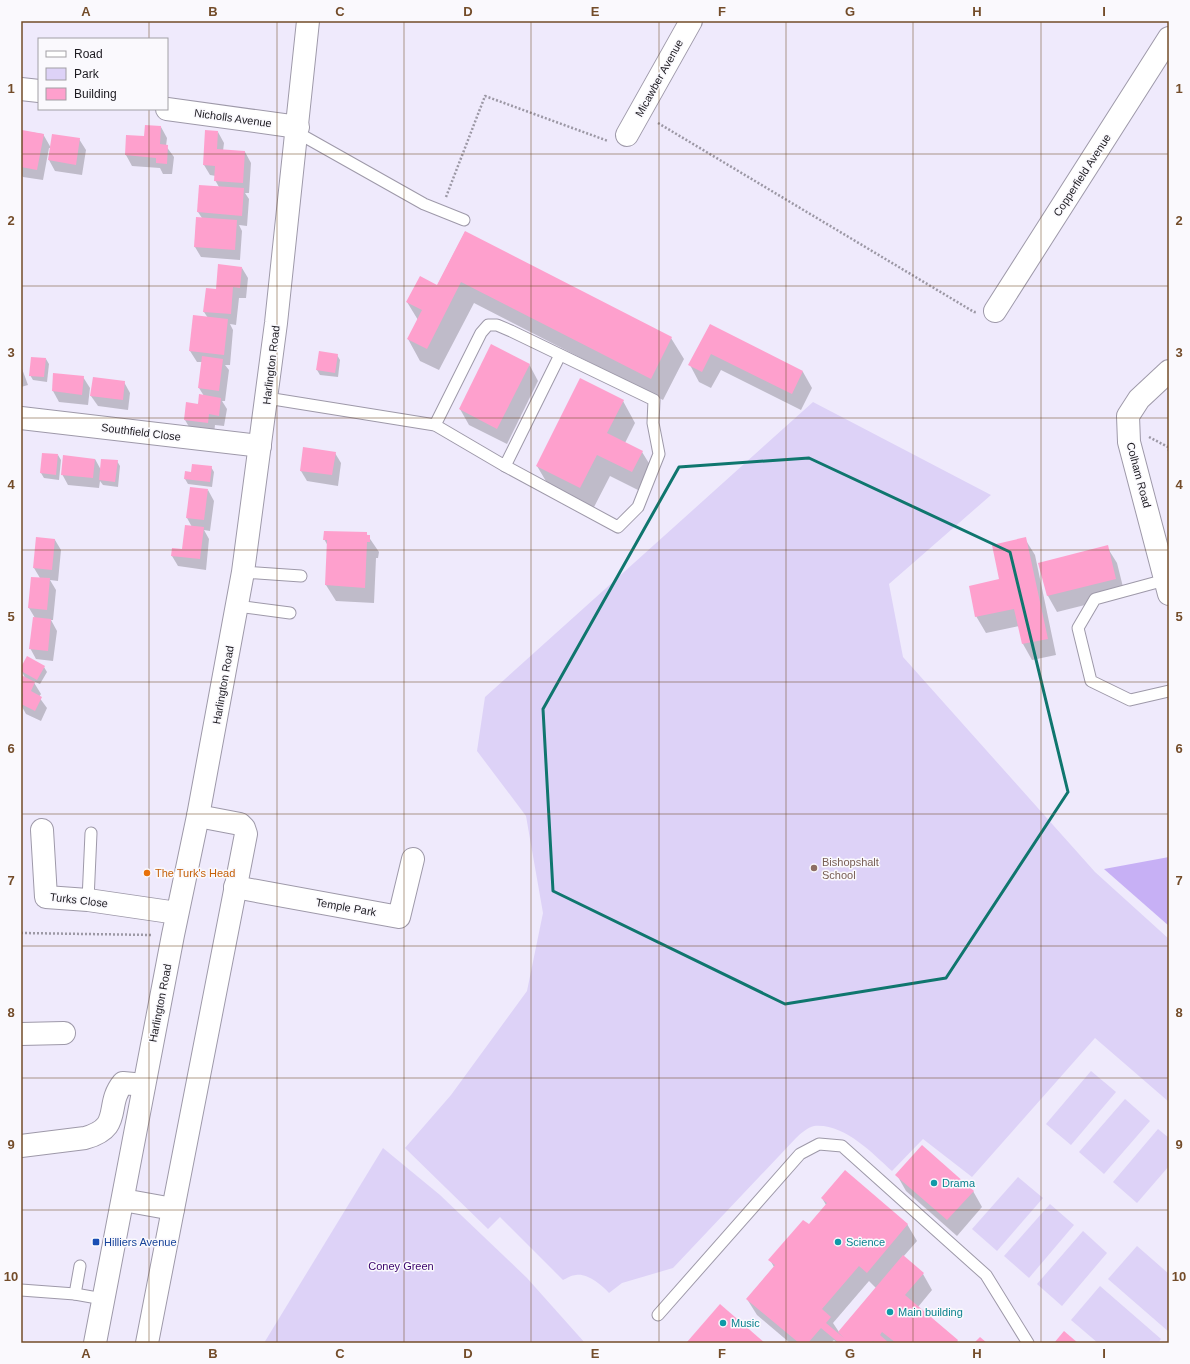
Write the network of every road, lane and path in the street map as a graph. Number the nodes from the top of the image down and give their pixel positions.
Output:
1 (308, 21) edge
2 (691, 21) edge
3 (1169, 38) edge
4 (21, 89) edge
5 (38, 91) edge
6 (168, 109) edge
7 (640, 112) junction
8 (298, 130) junction
9 (627, 135) joint
10 (441, 210) junction
11 (464, 220) dead end
12 (995, 311) joint
13 (560, 355) junction
14 (1169, 371) edge
15 (267, 398) junction
16 (21, 418) edge
17 (435, 425) junction
18 (260, 446) junction
19 (505, 466) junction
20 (243, 572) junction
21 (301, 576) dead end
22 (1167, 587) edge
23 (237, 606) junction
24 (290, 613) dead end
25 (1169, 691) edge
26 (198, 816) junction
27 (42, 830) dead end
28 (91, 833) dead end
29 (413, 859) dead end
30 (235, 888) junction
31 (88, 900) junction
32 (177, 913) junction
33 (21, 933) edge
34 (173, 935) junction
35 (64, 1033) dead end
36 (21, 1034) edge
37 (144, 1085) junction
38 (21, 1146) edge
39 (123, 1200) junction
40 (173, 1209) junction
41 (80, 1266) dead end
42 (21, 1290) edge
43 (75, 1294) junction
44 (103, 1299) junction
45 (658, 1315) dead end
46 (95, 1343) edge
47 (147, 1343) edge
48 (1028, 1343) edge

1 - 8 street, Harlington Road
2 - 7 street, Micawber Avenue
3 - 12 street, Copperfield Avenue
4 - 5 street
6 - 8 street, Nicholls Avenue
7 - 9 street, Micawber Avenue
7 - 12 path
8 - 10 lane
8 - 15 street, Harlington Road
9 - 10 path
10 - 11 lane
13 - 17 lane
13 - 19 lane
13 - 19 lane
14 - 22 street, Colham Road
15 - 17 lane
15 - 18 street, Harlington Road
16 - 18 street, Southfield Close
17 - 19 lane
18 - 20 street, Harlington Road
20 - 21 lane
20 - 23 street, Harlington Road
22 - 25 lane
23 - 24 lane
23 - 26 street, Harlington Road
26 - 30 street
26 - 32 street, Harlington Road
27 - 31 street, Turks Close
28 - 31 lane
29 - 30 street, Temple Park
30 - 40 street
31 - 32 street, Turks Close
32 - 34 street, Harlington Road
33 - 34 path
34 - 37 street, Harlington Road
35 - 36 street
37 - 38 street
37 - 39 street, Harlington Road
39 - 40 street
39 - 44 street, Harlington Road
40 - 47 street
41 - 43 lane
42 - 43 lane
43 - 44 lane
44 - 46 street, Harlington Road
45 - 48 lane

